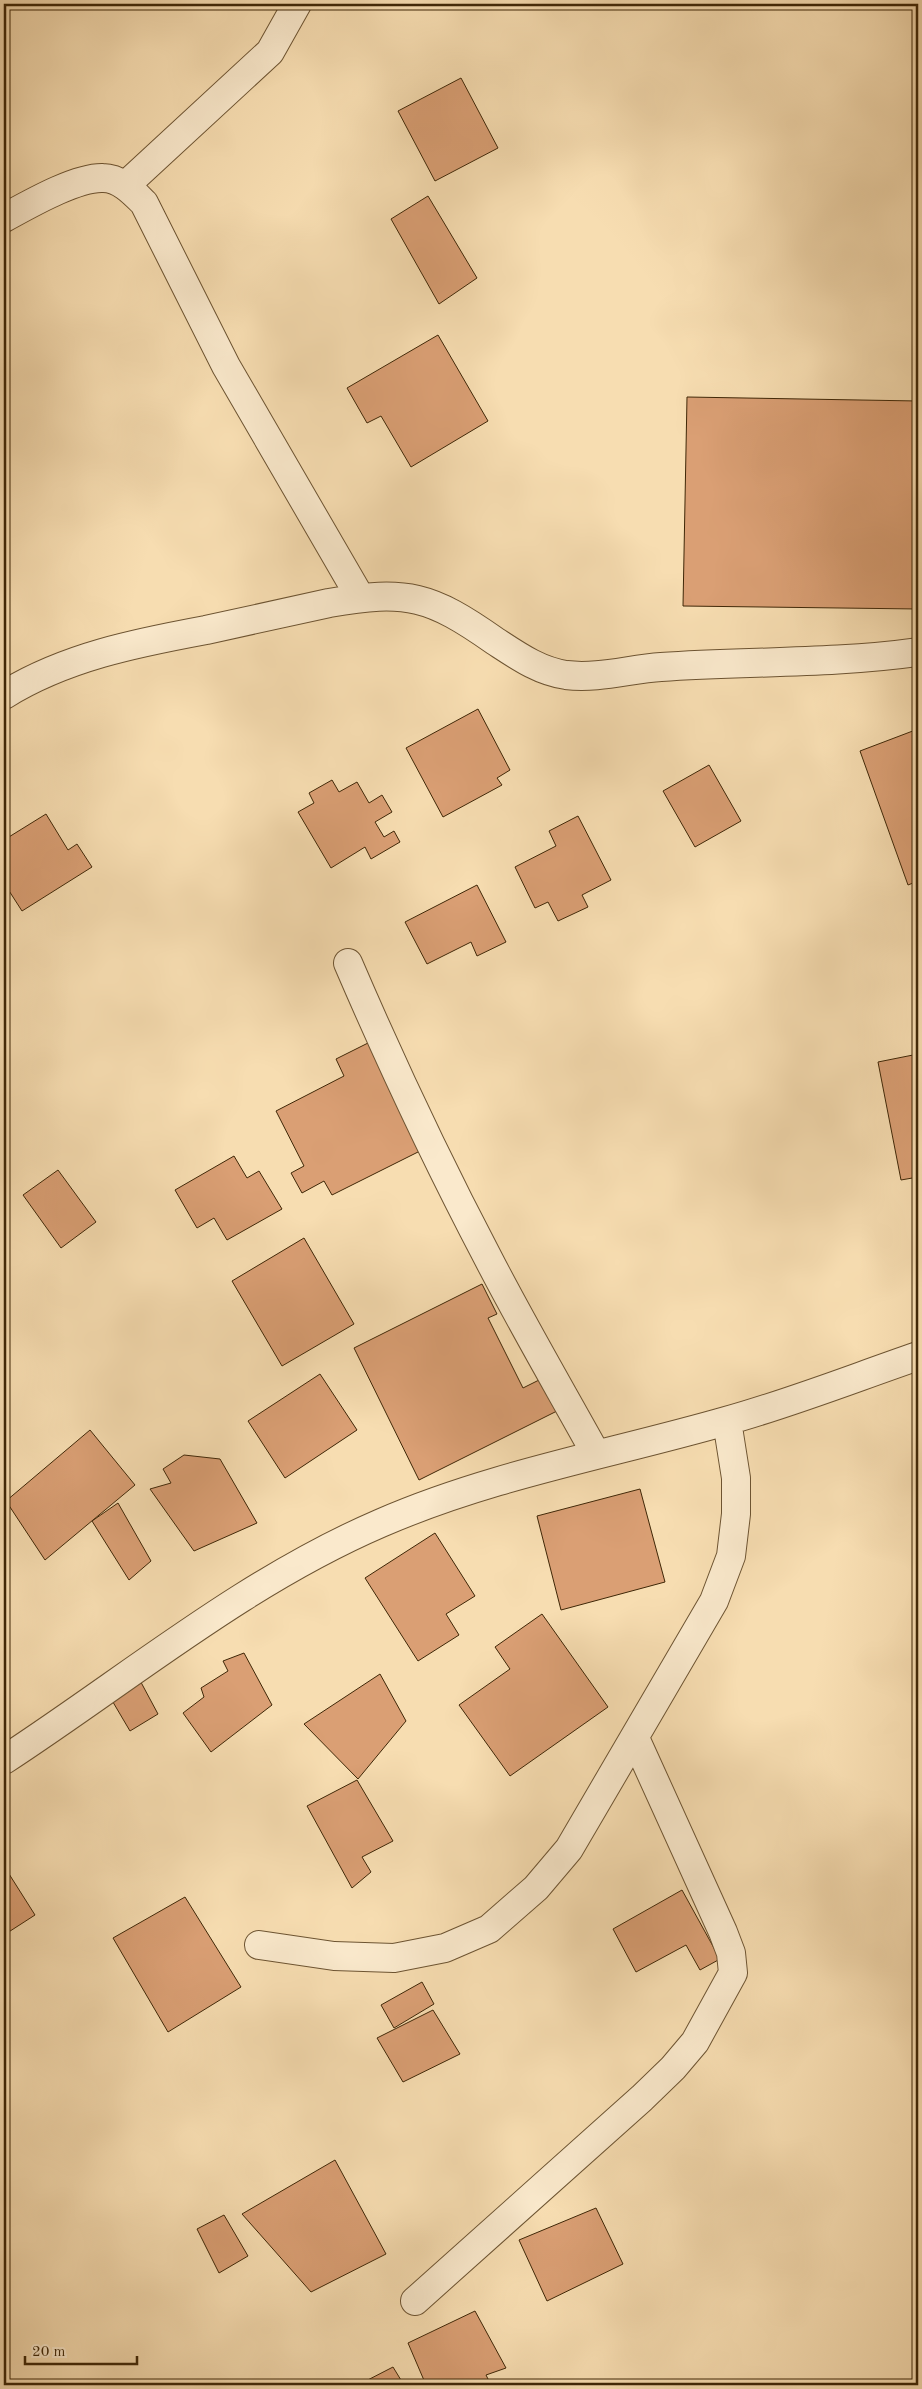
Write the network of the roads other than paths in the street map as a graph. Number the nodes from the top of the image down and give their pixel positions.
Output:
1 (296, 4) edge
2 (126, 185) junction
3 (4, 218) edge
4 (360, 597) junction
5 (918, 652) edge
6 (4, 695) edge
7 (348, 963) dead end
8 (918, 1356) edge
9 (727, 1421) junction
10 (596, 1454) junction
11 (635, 1738) junction
12 (4, 1760) edge
13 (259, 1944) dead end
14 (415, 2302) dead end

1 - 2 street
2 - 3 street
2 - 4 street
4 - 5 street
4 - 6 street
7 - 10 street
8 - 9 street
9 - 10 street
9 - 11 street
10 - 12 street
11 - 13 street
11 - 14 street

